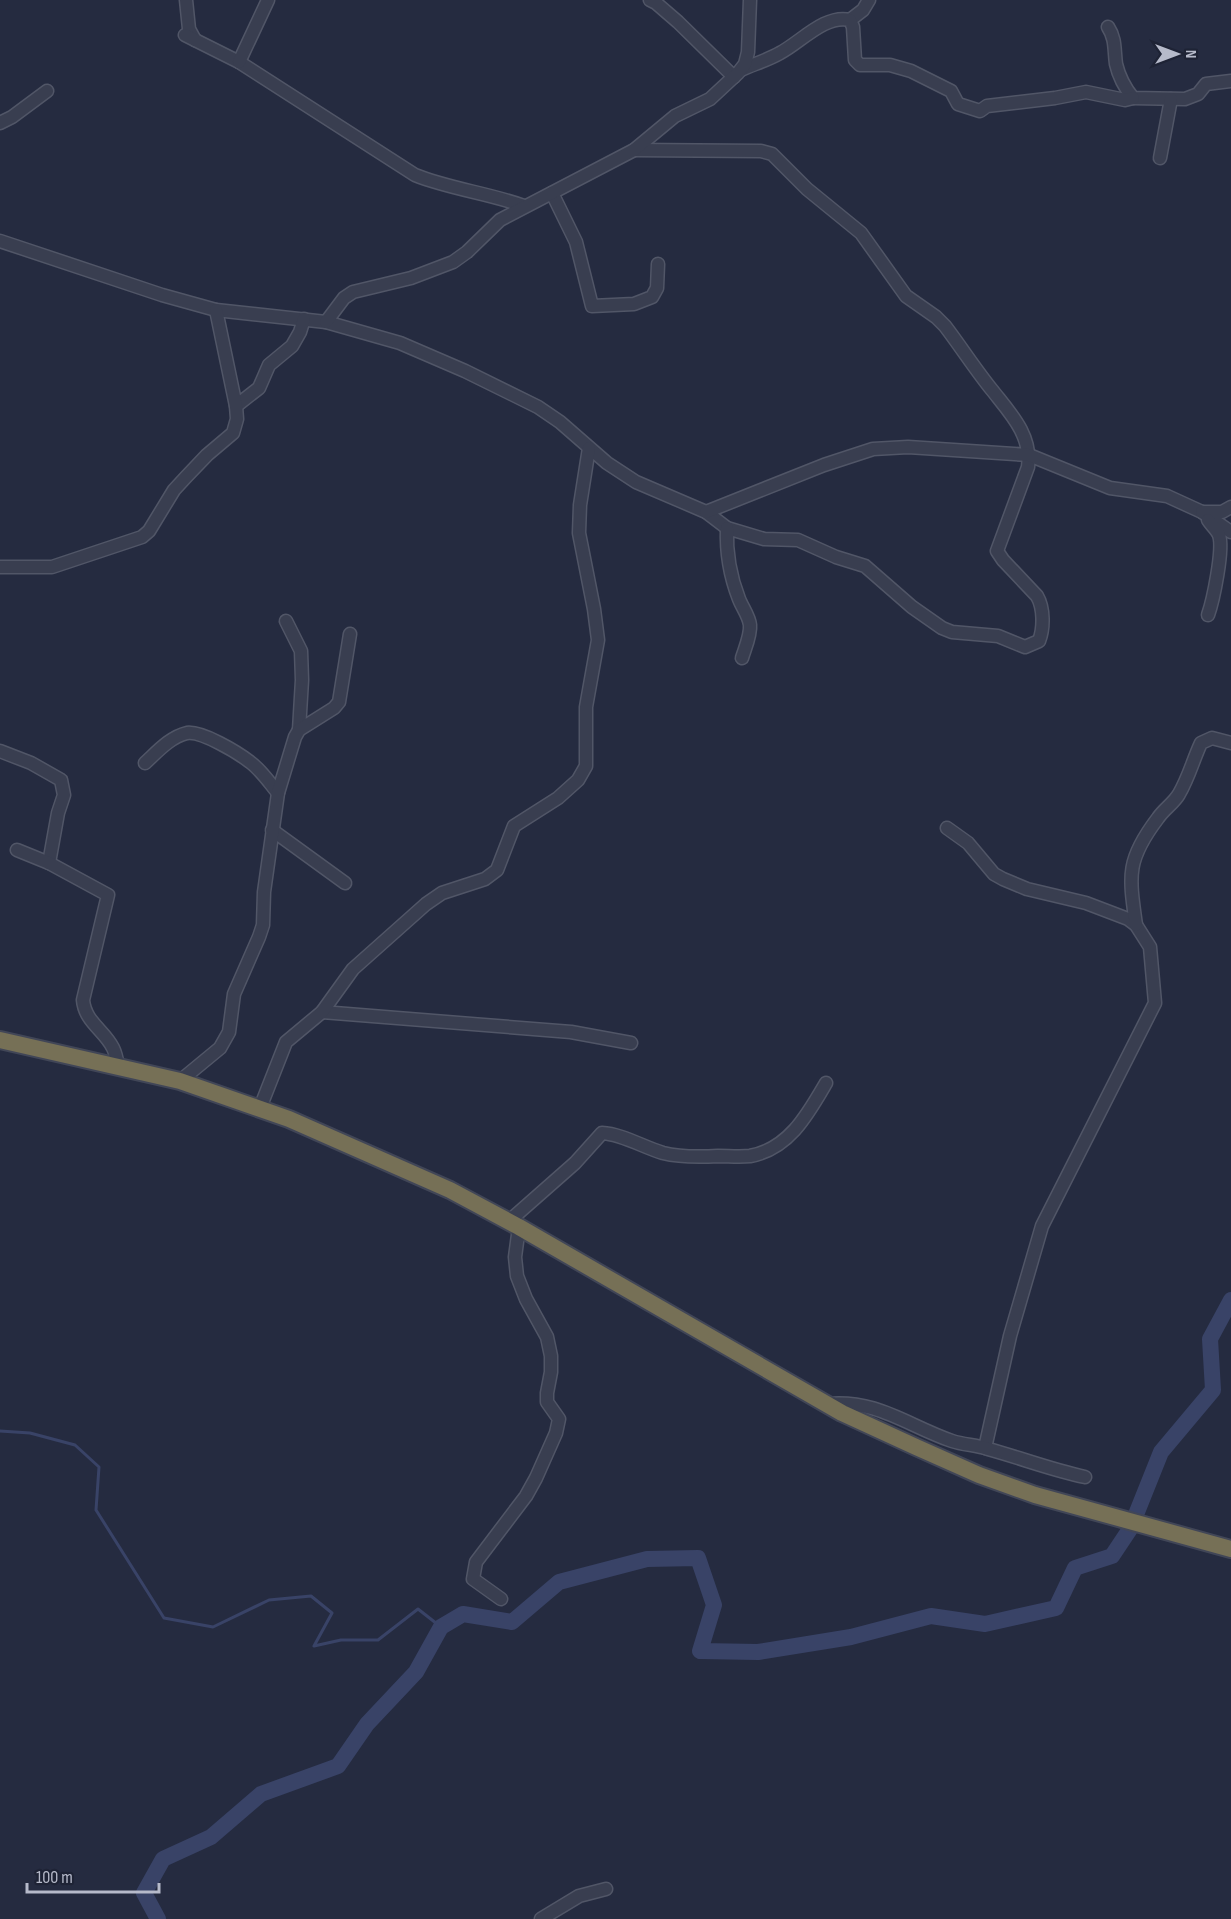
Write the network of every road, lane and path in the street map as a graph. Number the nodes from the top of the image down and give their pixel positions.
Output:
1 (186, 0) edge
2 (268, 0) edge
3 (650, 0) edge
4 (750, 0) edge
5 (869, 0) edge
6 (850, 20) junction
7 (1108, 27) dead end
8 (239, 62) junction
9 (738, 73) junction
10 (1231, 81) edge
11 (47, 91) dead end
12 (1133, 99) junction
13 (1171, 99) junction
14 (0, 123) edge
15 (634, 150) junction
16 (1160, 158) dead end
17 (552, 193) junction
18 (524, 207) junction
19 (0, 241) edge
20 (658, 264) dead end
21 (216, 310) junction
22 (303, 319) junction
23 (326, 322) junction
24 (236, 406) junction
25 (589, 448) junction
26 (1029, 455) junction
27 (1231, 507) edge
28 (706, 512) junction
29 (1202, 512) junction
30 (728, 528) junction
31 (1231, 532) edge
32 (0, 567) edge
33 (1208, 615) dead end
34 (286, 621) dead end
35 (350, 634) dead end
36 (742, 658) dead end
37 (299, 730) junction
38 (1231, 743) edge
39 (0, 752) edge
40 (145, 763) dead end
41 (278, 793) junction
42 (947, 828) dead end
43 (272, 830) junction
44 (17, 850) dead end
45 (48, 863) junction
46 (345, 883) dead end
47 (1136, 925) junction
48 (322, 1012) junction
49 (0, 1040) edge
50 (631, 1043) dead end
51 (118, 1066) junction
52 (180, 1081) junction
53 (826, 1083) dead end
54 (260, 1108) junction
55 (513, 1225) junction
56 (827, 1404) junction
57 (985, 1448) junction
58 (1085, 1476) dead end
59 (1231, 1549) edge
60 (501, 1599) dead end
61 (606, 1889) dead end
62 (542, 1919) edge

1 - 8 street
2 - 8 street
3 - 9 street
4 - 9 street
5 - 6 street
6 - 9 street
6 - 12 street
7 - 12 street
8 - 18 street
9 - 15 street
10 - 13 street
11 - 14 street
12 - 13 street
13 - 16 street
15 - 17 street
15 - 26 street
17 - 18 street
17 - 20 street
18 - 23 street
19 - 21 street
21 - 22 street
21 - 24 street
22 - 23 street
22 - 24 street
23 - 25 street
24 - 32 street
25 - 28 street
25 - 48 street
26 - 28 street
26 - 29 street
26 - 30 street
27 - 29 street
28 - 30 street
29 - 31 street
29 - 33 street
30 - 36 street
34 - 37 street
35 - 37 street
37 - 41 street
38 - 47 street
39 - 45 street
40 - 41 street
41 - 43 street
42 - 47 street
43 - 46 street
43 - 52 street
44 - 45 street
45 - 51 street
47 - 57 street
48 - 50 street
48 - 54 street
49 - 51 highway
51 - 52 highway
52 - 54 highway
53 - 55 street
54 - 55 highway
55 - 56 highway
55 - 60 street
56 - 57 street
56 - 59 highway
57 - 58 street
61 - 62 street

